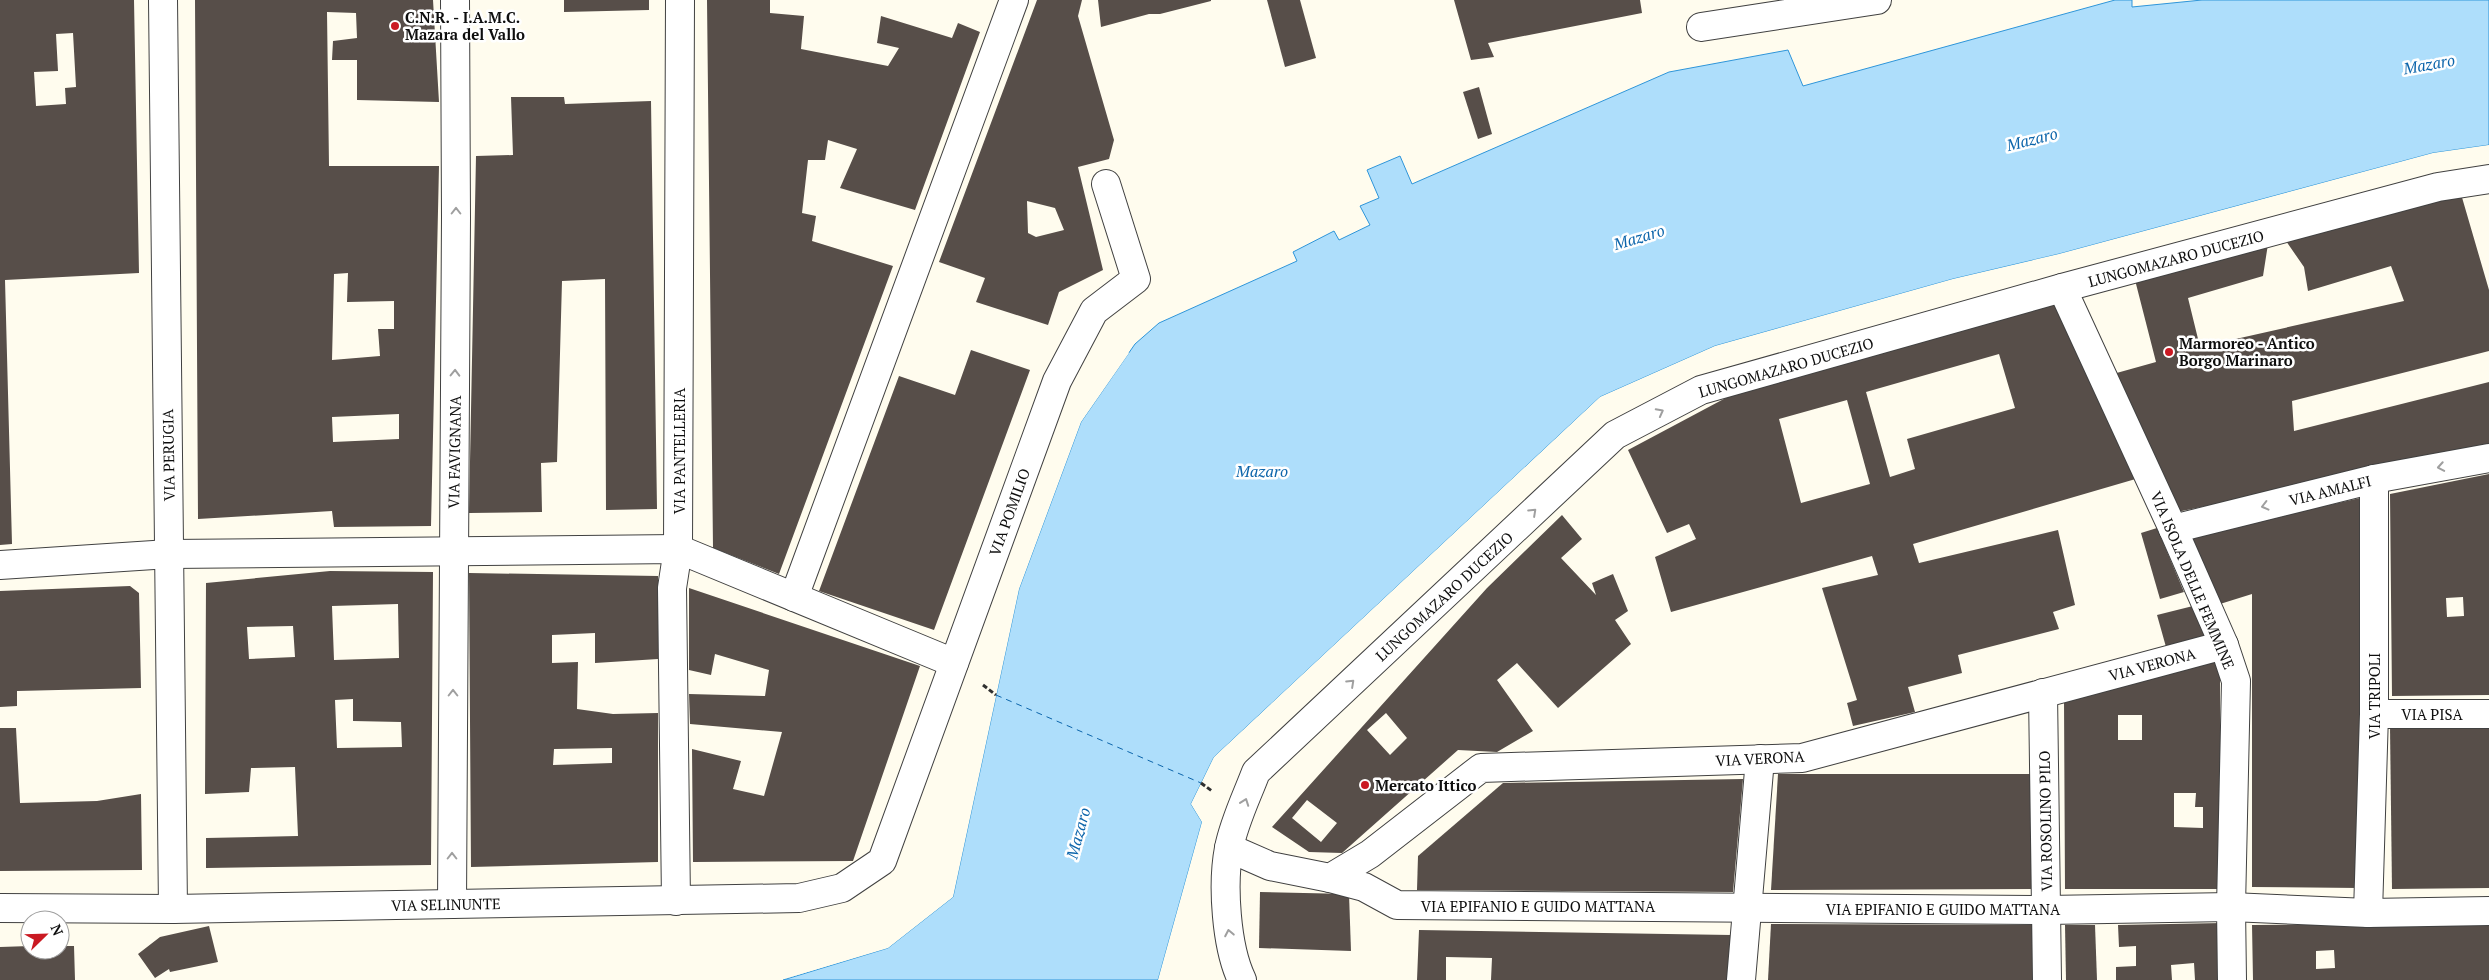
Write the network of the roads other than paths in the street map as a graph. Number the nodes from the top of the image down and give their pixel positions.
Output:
1 (163, 0) edge
2 (455, 0) edge
3 (680, 0) edge
4 (1014, 0) edge
5 (1877, 0) edge
6 (1701, 27) dead end
7 (1106, 184) dead end
8 (2487, 186) edge
9 (2062, 288) junction
10 (2489, 458) edge
11 (2374, 479) junction
12 (2173, 528) junction
13 (678, 549) junction
14 (453, 551) junction
15 (169, 554) junction
16 (0, 565) edge
17 (794, 597) junction
18 (2224, 645) junction
19 (954, 663) junction
20 (2043, 693) junction
21 (2374, 714) junction
22 (2489, 714) edge
23 (1760, 759) junction
24 (1229, 848) junction
25 (882, 861) joint
26 (1330, 878) junction
27 (676, 901) junction
28 (452, 904) junction
29 (2231, 907) junction
30 (0, 908) edge
31 (1747, 908) junction
32 (172, 909) junction
33 (2046, 910) junction
34 (2489, 911) edge
35 (2368, 913) junction
36 (1242, 980) edge
37 (1741, 980) edge
38 (2047, 980) edge
39 (2232, 980) edge

1 - 15 street, VIA PERUGIA
14 -> 2 street, VIA FAVIGNANA
3 - 13 street, VIA PANTELLERIA
4 - 17 street
5 - 6 street
7 - 19 street, VIA POMILIO
8 - 9 street, LUNGOMAZARO DUCEZIO
9 - 12 street, VIA ISOLA DELLE FEMMINE
24 -> 9 street, LUNGOMAZARO DUCEZIO
10 -> 11 street, VIA AMALFI
11 -> 12 street, VIA AMALFI
11 - 21 street, VIA TRIPOLI
12 - 18 street, VIA ISOLA DELLE FEMMINE
13 - 14 street
13 - 17 street
13 - 27 street, VIA PANTELLERIA
14 - 15 street
28 -> 14 street, VIA FAVIGNANA
15 - 16 street
15 - 32 street, VIA PERUGIA
17 - 19 street
18 - 20 street, VIA VERONA
18 - 29 street, VIA ISOLA DELLE FEMMINE
19 - 25 street, VIA POMILIO
20 - 23 street, VIA VERONA
20 - 33 street, VIA ROSOLINO PILO
21 - 22 street, VIA PISA
21 - 35 street, VIA TRIPOLI
23 - 26 street, VIA VERONA
23 - 31 street
24 - 26 street
36 -> 24 street, LUNGOMAZARO DUCEZIO
25 - 27 street, VIA SELINUNTE
26 - 31 street, VIA EPIFANIO E GUIDO MATTANA
27 - 28 street, VIA SELINUNTE
28 - 32 street, VIA SELINUNTE
29 - 33 street, VIA EPIFANIO E GUIDO MATTANA
29 - 35 street, VIA EPIFANIO E GUIDO MATTANA
29 - 39 street, VIA ISOLA DELLE FEMMINE
30 - 32 street, VIA SELINUNTE
31 - 33 street, VIA EPIFANIO E GUIDO MATTANA
31 - 37 street
33 - 38 street, VIA ROSOLINO PILO
34 - 35 street, VIA EPIFANIO E GUIDO MATTANA

